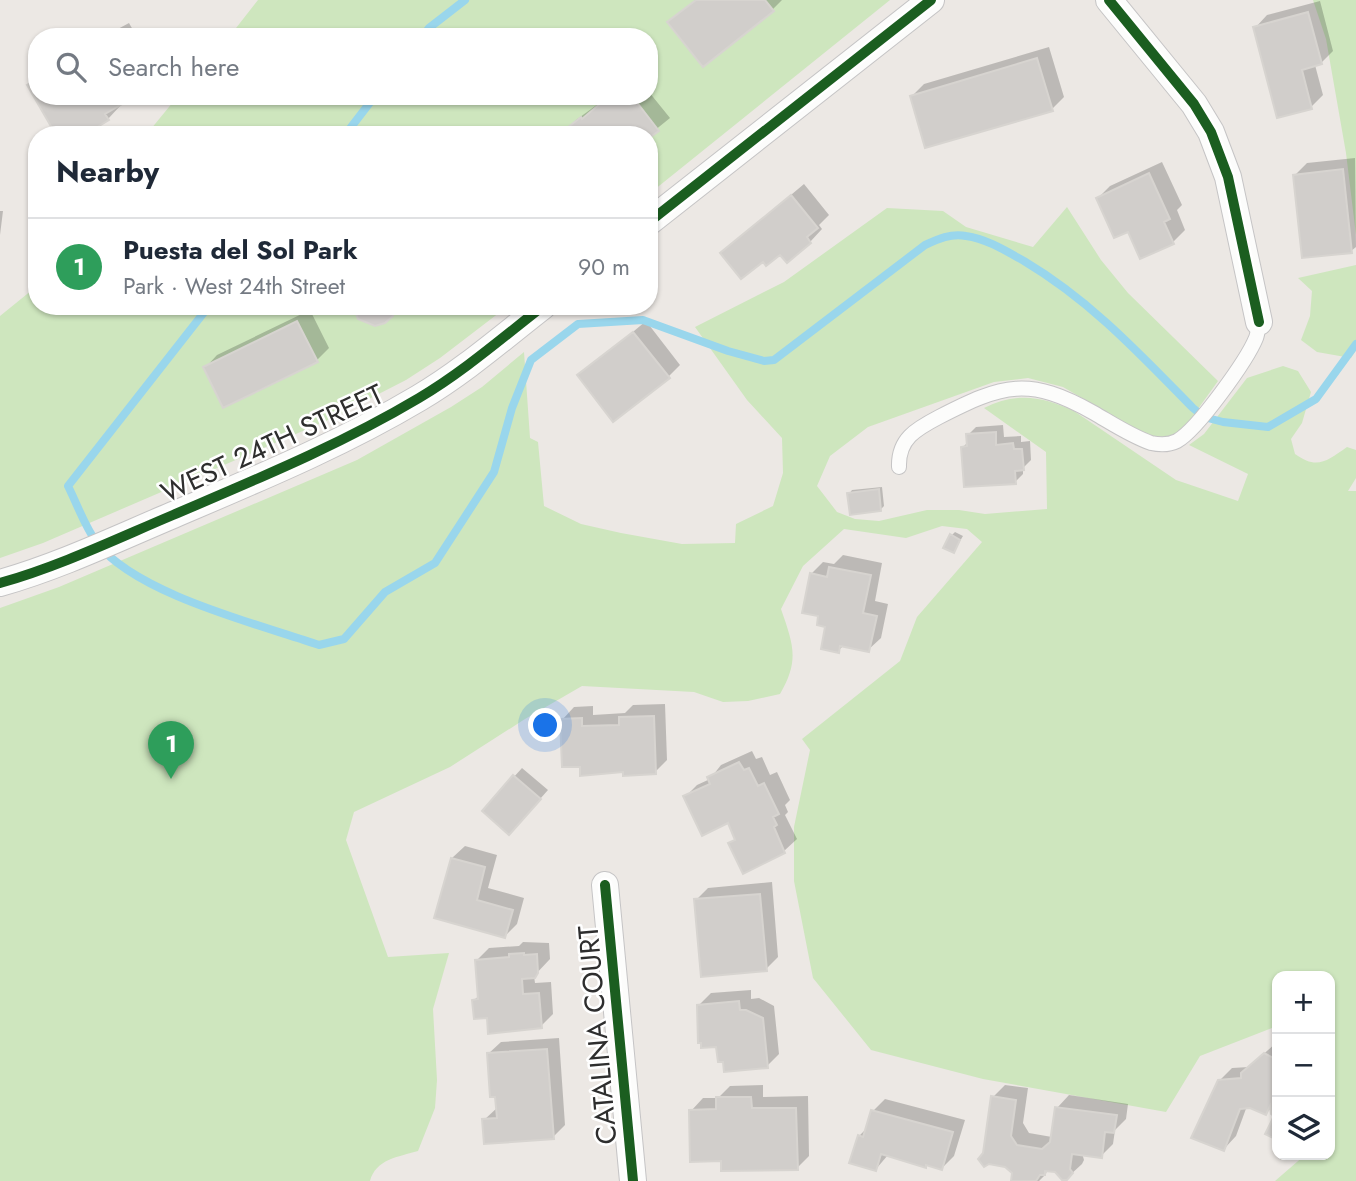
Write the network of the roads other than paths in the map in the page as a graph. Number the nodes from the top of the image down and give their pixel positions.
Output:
1 (931, 0) edge
2 (1109, 0) edge
3 (658, 215) edge
4 (531, 315) edge
5 (1259, 321) joint
6 (899, 467) dead end
7 (0, 583) edge
8 (605, 885) dead end
9 (633, 1181) edge

1 - 3 street
2 - 5 street
4 - 7 street, WEST 24TH STREET
5 - 6 lane
8 - 9 street, CATALINA COURT

